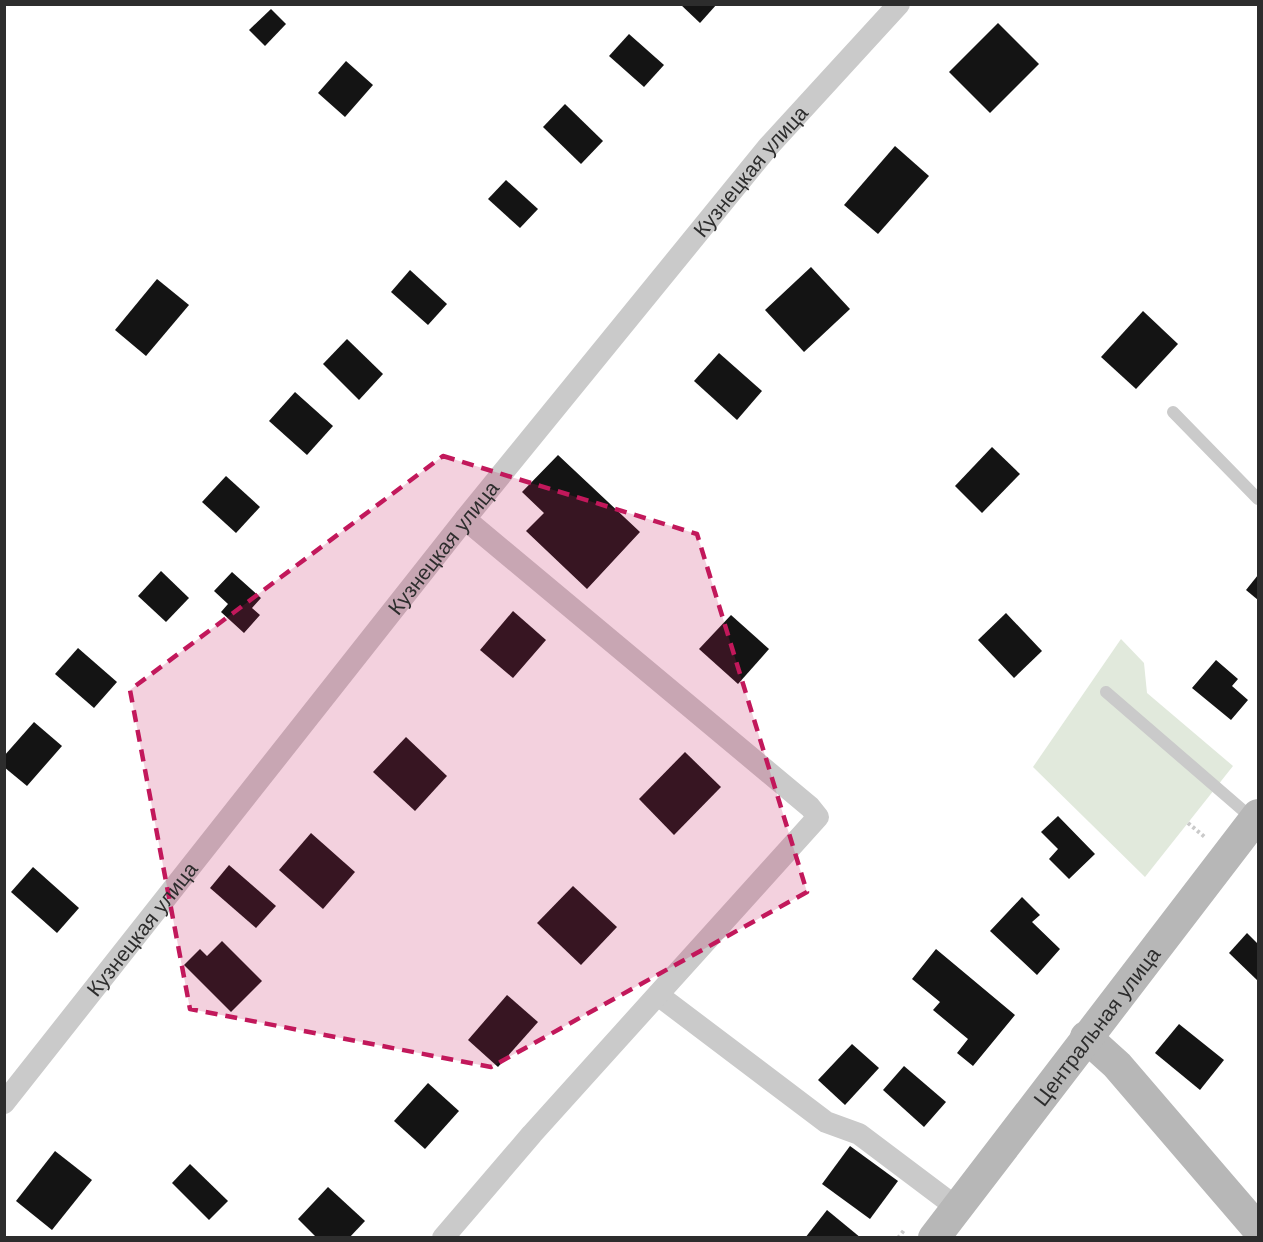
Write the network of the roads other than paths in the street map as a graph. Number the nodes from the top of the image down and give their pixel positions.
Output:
1 (898, 4) edge
2 (1173, 412) dead end
3 (1258, 499) edge
4 (465, 519) junction
5 (1106, 693) dead end
6 (1256, 817) edge
7 (658, 995) junction
8 (1086, 1037) junction
9 (4, 1103) edge
10 (957, 1207) junction
11 (1258, 1229) edge
12 (936, 1237) edge
13 (442, 1238) edge

1 - 4 street, Кузнецкая улица
2 - 3 lane
4 - 7 street
4 - 9 street, Кузнецкая улица
5 - 6 lane
6 - 8 street, Центральная улица
7 - 10 street
7 - 13 street
8 - 10 street, Центральная улица
8 - 11 street
10 - 12 street, Центральная улица

